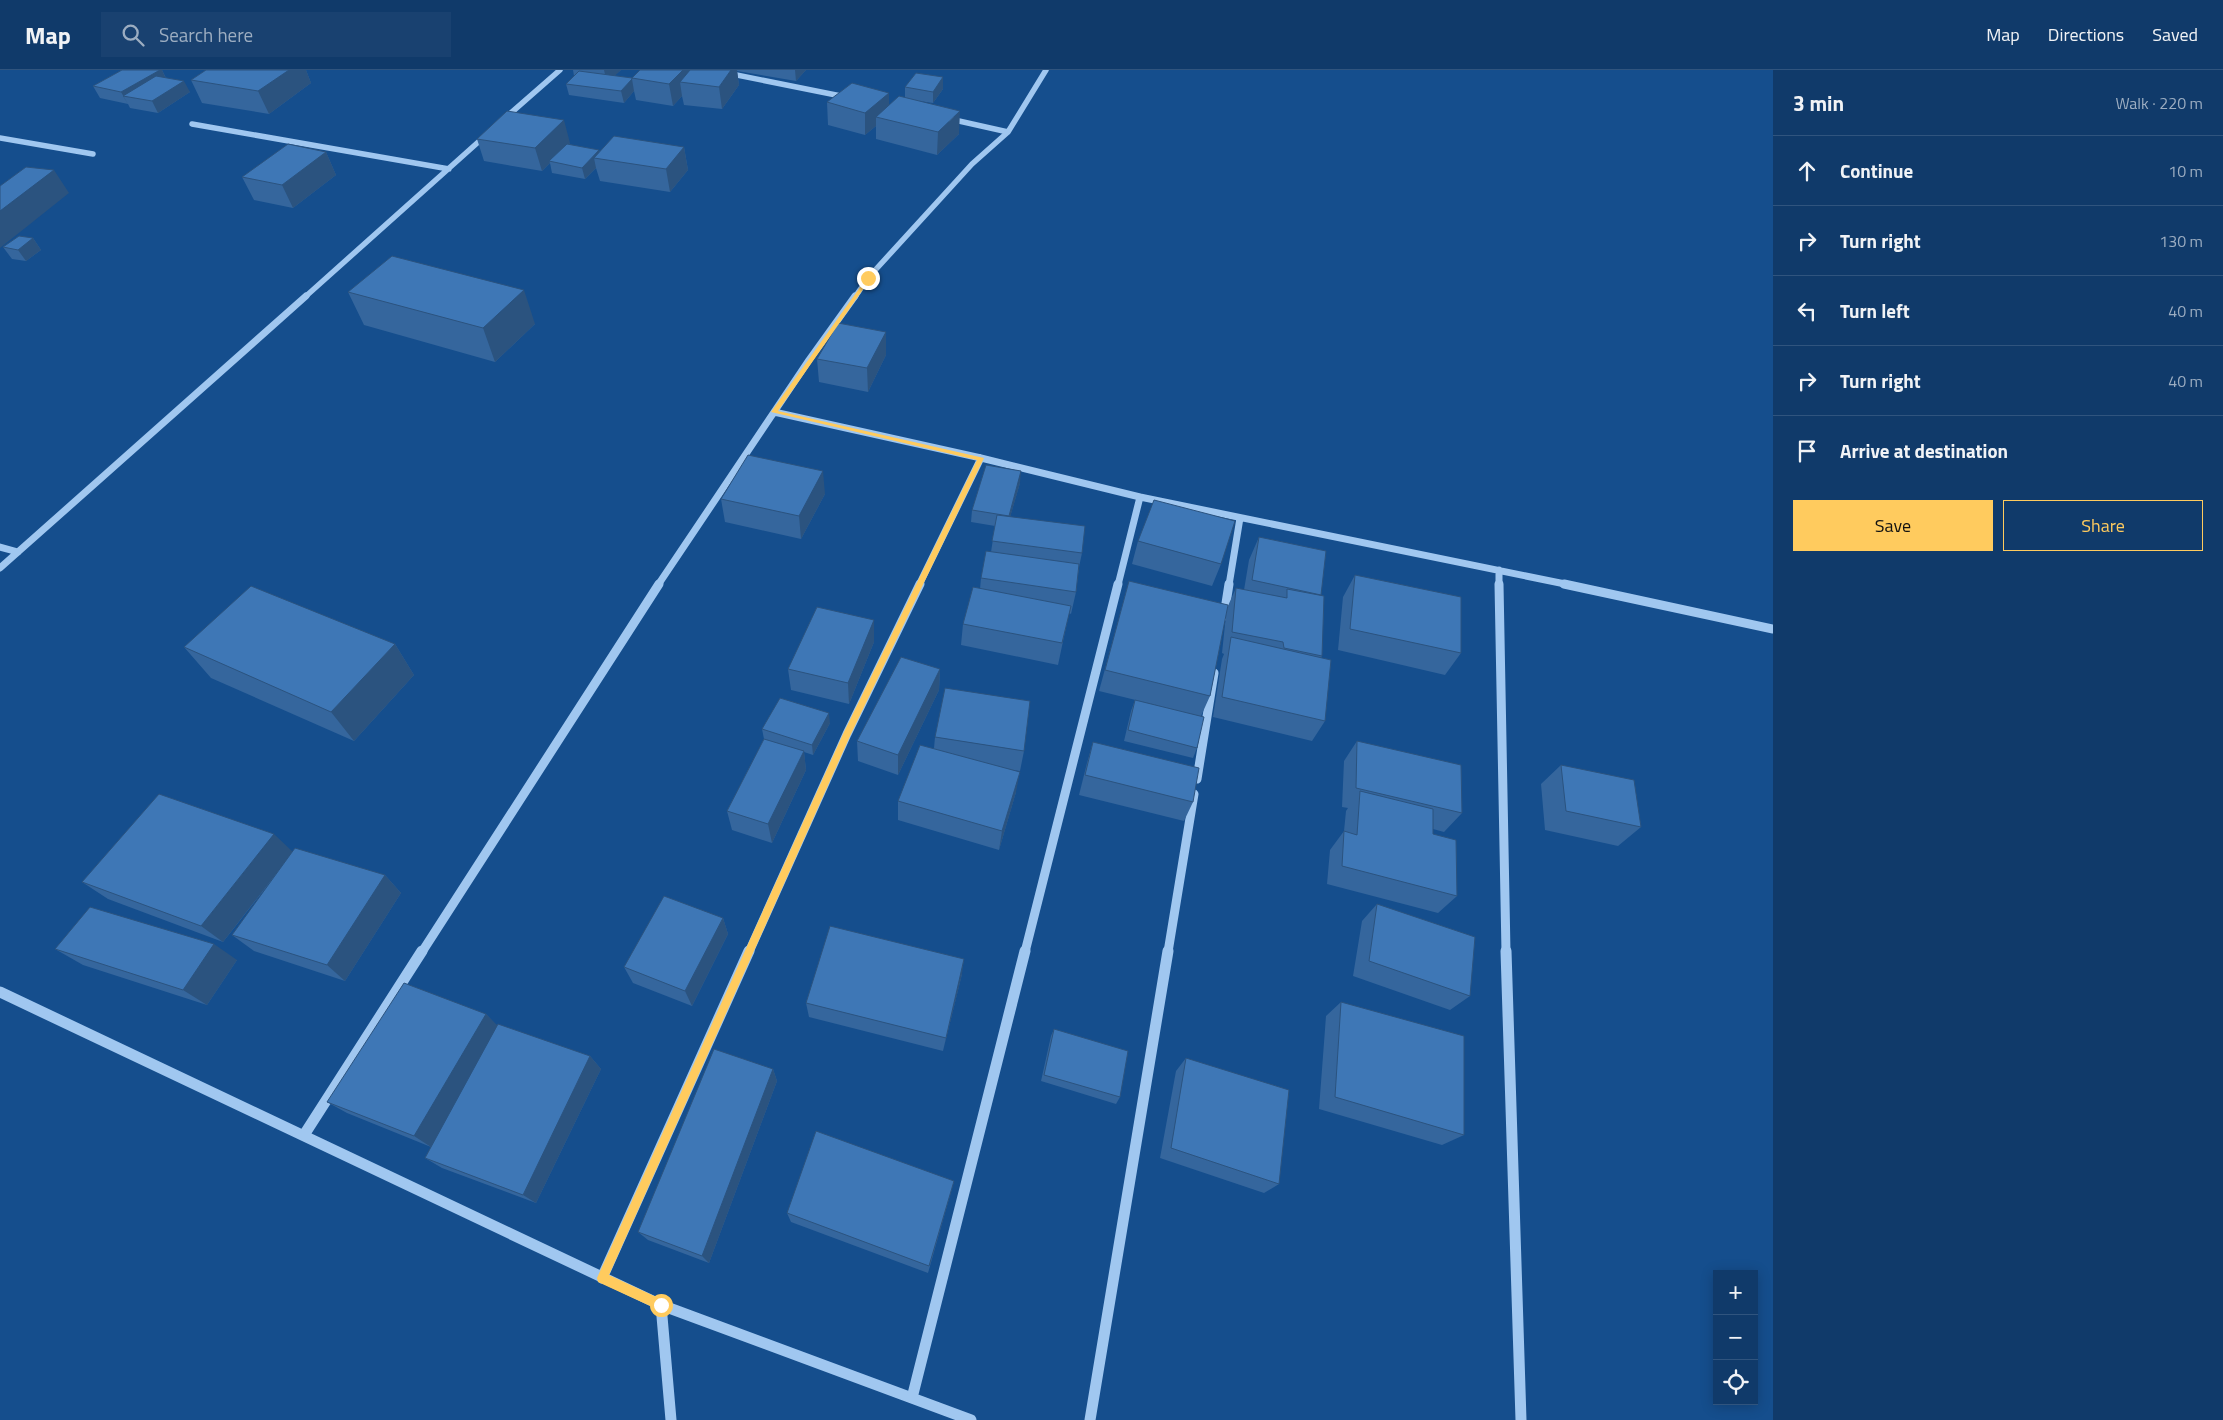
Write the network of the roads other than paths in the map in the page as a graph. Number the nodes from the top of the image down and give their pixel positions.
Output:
1 (560, 70) edge
2 (712, 70) edge
3 (1046, 70) edge
4 (852, 99) edge
5 (940, 117) edge
6 (501, 122) edge
7 (192, 124) dead end
8 (493, 129) edge
9 (1008, 132) junction
10 (0, 138) edge
11 (93, 154) dead end
12 (449, 168) junction
13 (774, 412) junction
14 (981, 458) junction
15 (1140, 497) junction
16 (1240, 518) junction
17 (0, 546) edge
18 (18, 552) junction
19 (0, 568) edge
20 (1498, 570) junction
21 (1222, 626) edge
22 (1773, 629) edge
23 (1216, 665) edge
24 (0, 992) edge
25 (304, 1135) junction
26 (602, 1278) junction
27 (661, 1305) junction
28 (912, 1398) junction
29 (671, 1420) edge
30 (971, 1420) edge
31 (1090, 1420) edge
32 (1521, 1420) edge

1 - 6 street
2 - 4 street
3 - 9 street
5 - 9 street
7 - 12 street
8 - 12 street
9 - 13 street
10 - 11 street
12 - 18 street
13 - 14 street
13 - 25 street
14 - 15 street
14 - 26 street
15 - 16 street
15 - 28 street
16 - 20 street
16 - 21 street
17 - 18 street
18 - 19 street
20 - 22 street
20 - 32 street
23 - 31 street
24 - 25 street
25 - 26 street
26 - 27 street
27 - 28 street
27 - 29 street
28 - 30 street

